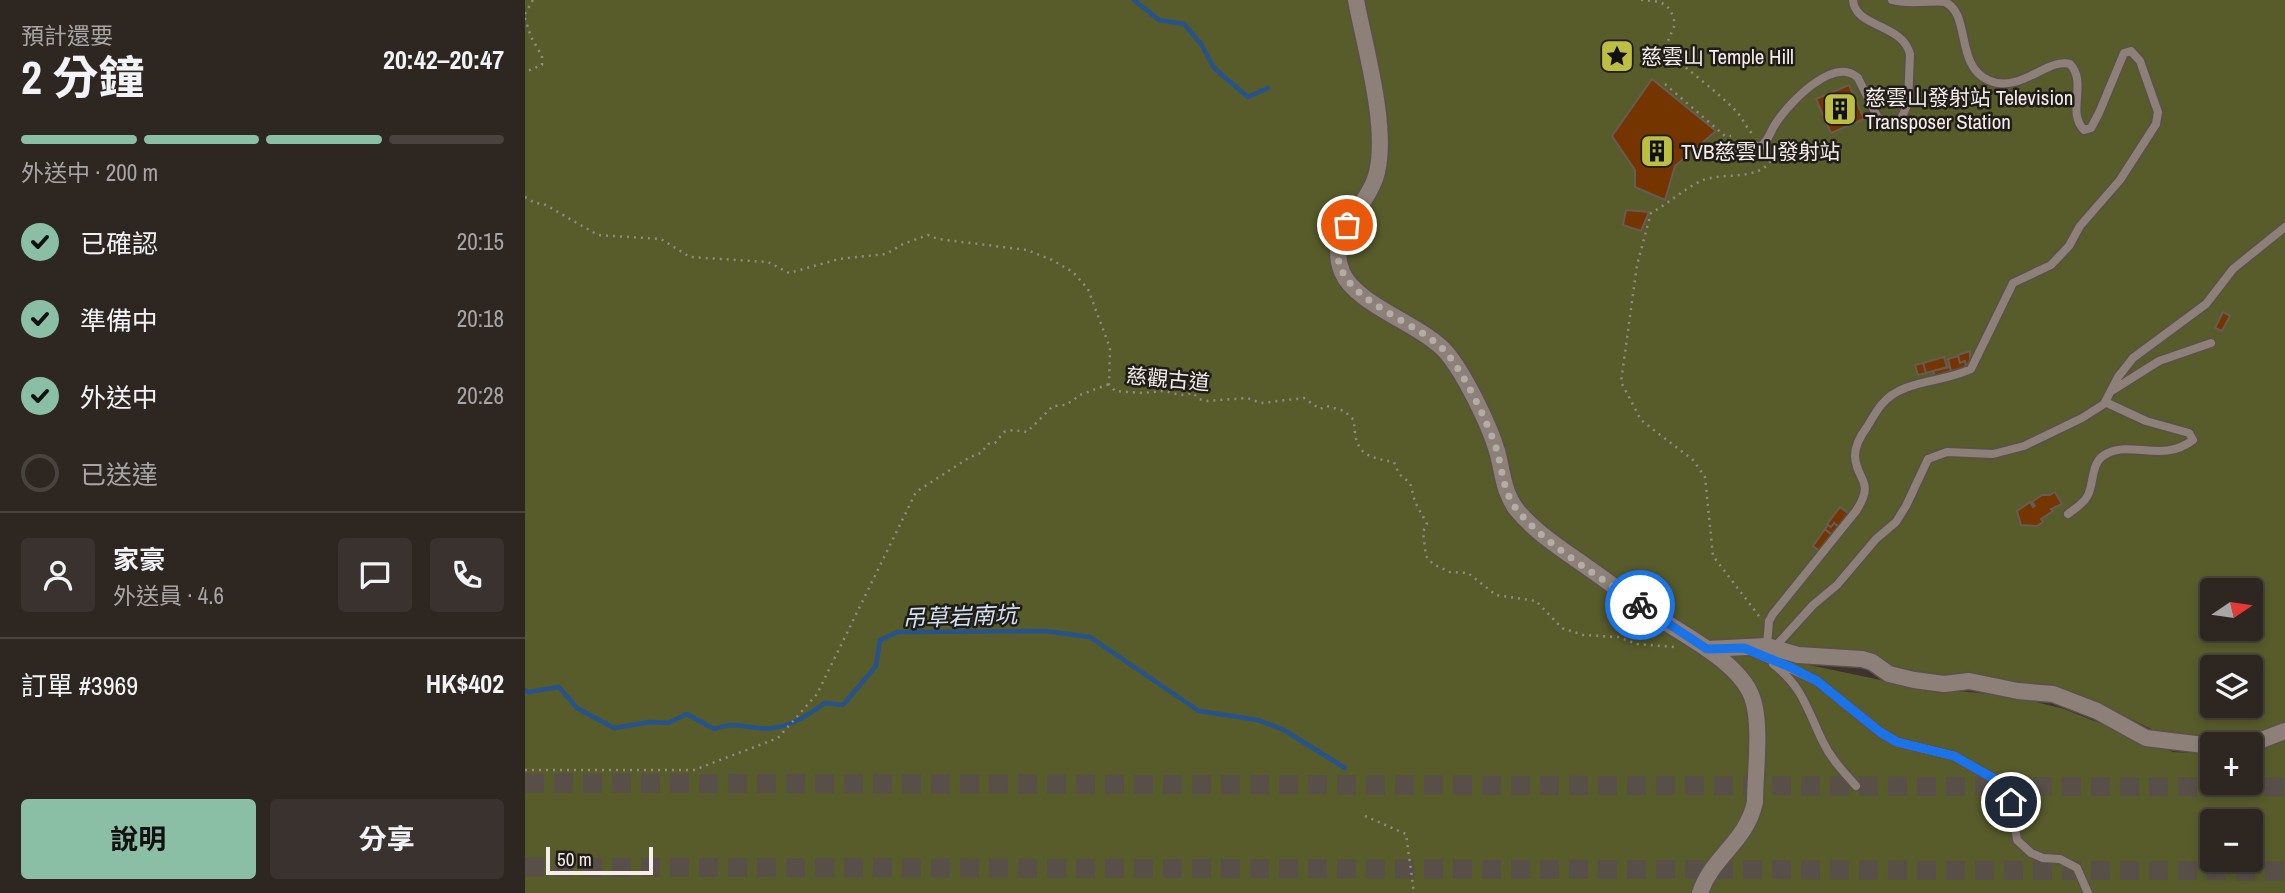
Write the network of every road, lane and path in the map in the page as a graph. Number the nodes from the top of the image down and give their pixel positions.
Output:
1 (533, 0) edge
2 (1356, 0) edge
3 (1641, 0) edge
4 (1853, 0) edge
5 (1892, 0) edge
6 (525, 16) edge
7 (525, 72) edge
8 (1665, 84) dead end
9 (1771, 133) junction
10 (1752, 134) junction
11 (1746, 136) dead end
12 (1733, 137) dead end
13 (1696, 151) dead end
14 (525, 197) edge
15 (2285, 227) edge
16 (2211, 343) dead end
17 (1109, 384) junction
18 (2111, 391) junction
19 (2105, 402) junction
20 (2068, 513) dead end
21 (1768, 627) junction
22 (1679, 647) dead end
23 (1707, 649) junction
24 (1769, 651) junction
25 (2283, 734) edge
26 (2263, 740) edge
27 (2200, 745) edge
28 (525, 770) edge
29 (1856, 786) dead end
30 (1365, 816) dead end
31 (1414, 893) edge
32 (1700, 893) edge
33 (2088, 893) edge

1 - 6 path
2 - 23 street
3 - 10 path
4 - 9 lane
5 - 21 lane
6 - 7 path
8 - 12 path
9 - 10 path
9 - 13 lane
9 - 21 path
10 - 11 path
14 - 17 path, 慈觀古道
15 - 18 lane
16 - 18 lane
17 - 22 path, 慈觀古道
17 - 28 path
18 - 19 lane
19 - 20 lane
19 - 24 lane
21 - 24 lane
23 - 24 street
23 - 32 street
24 - 27 street
24 - 29 lane
24 - 33 lane
25 - 26 street
30 - 31 path

